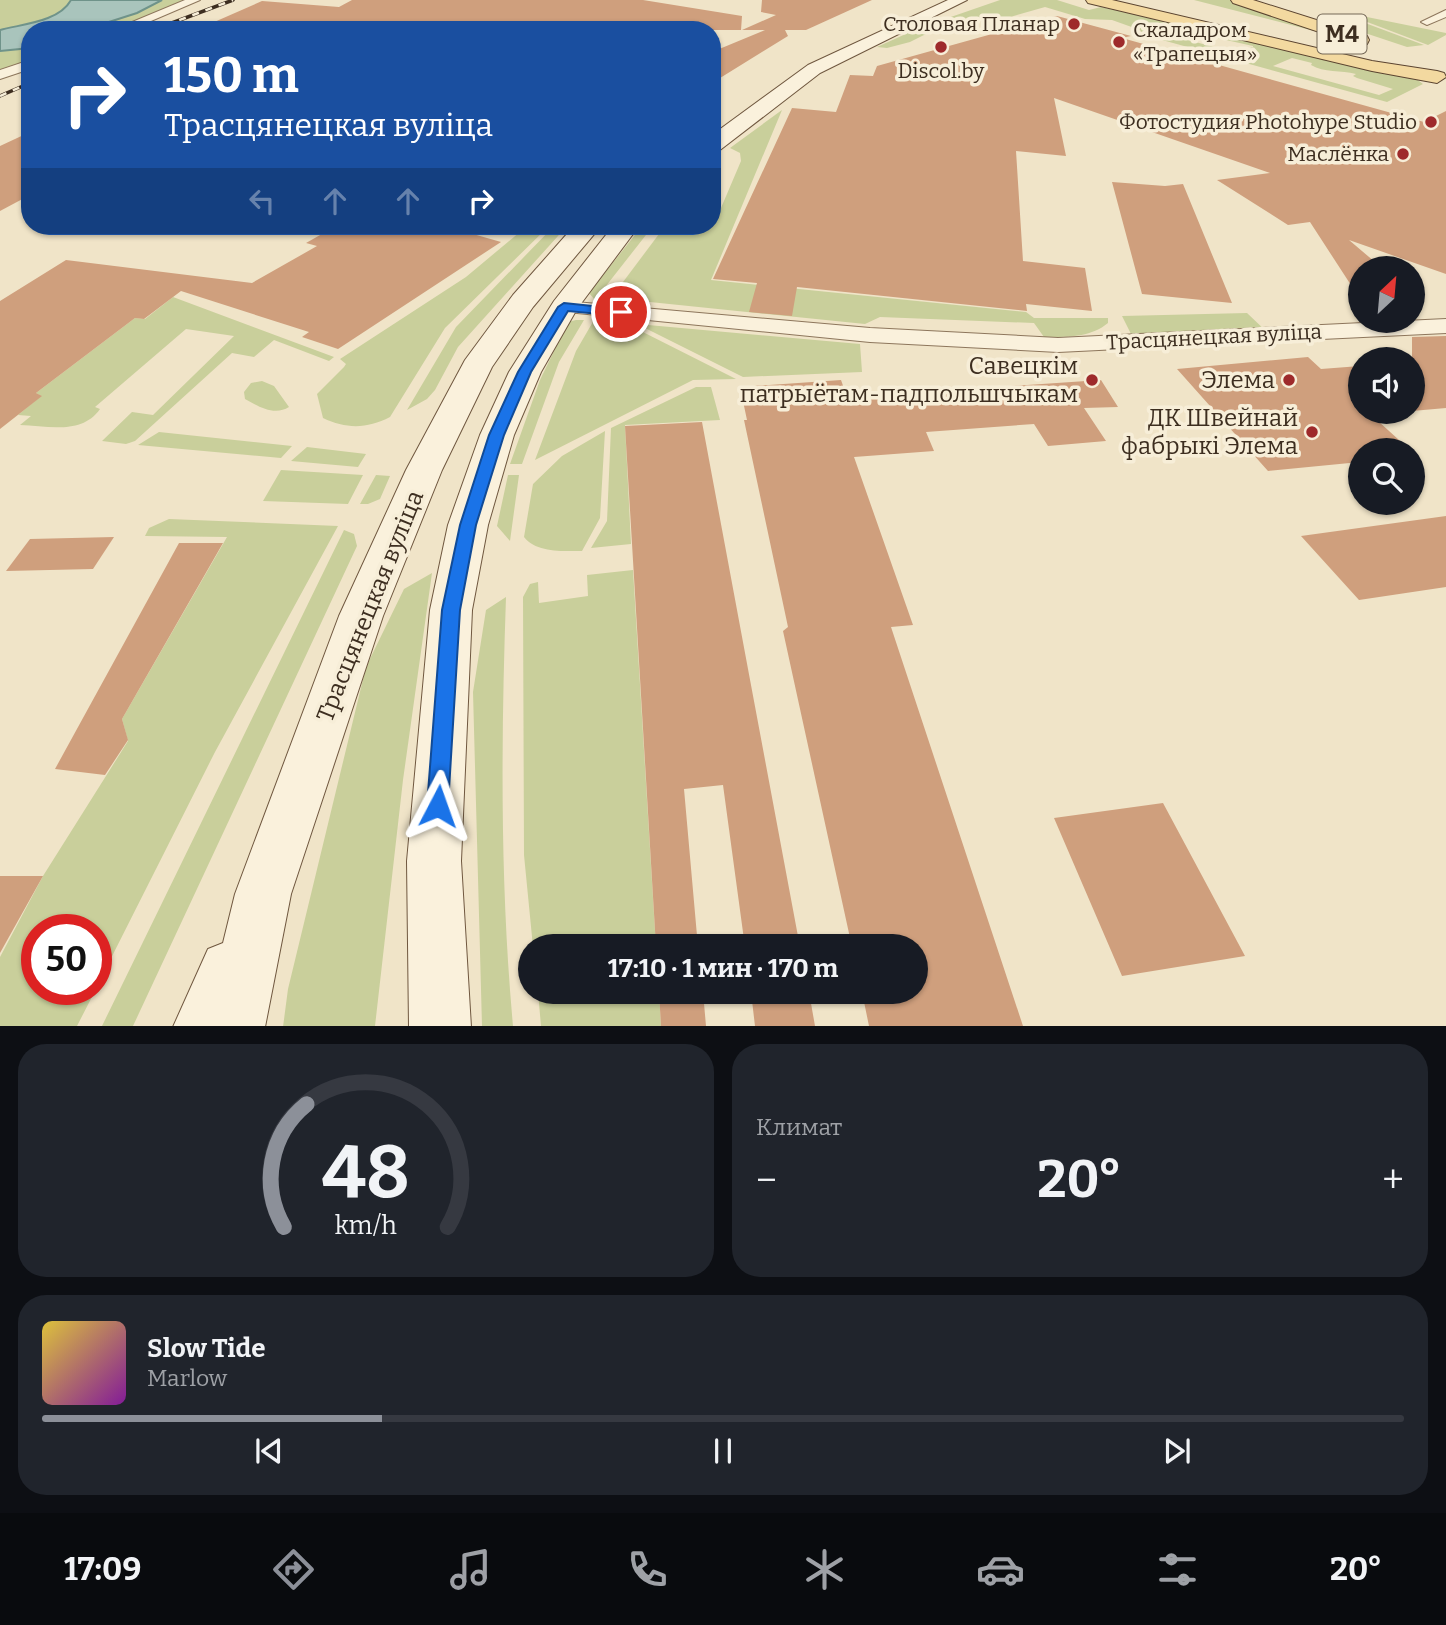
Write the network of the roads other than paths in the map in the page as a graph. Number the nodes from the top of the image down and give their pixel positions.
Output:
1 (195, 0) edge
2 (924, 0) edge
3 (960, 0) edge
4 (1093, 0) edge
5 (1143, 0) edge
6 (1233, 7) edge
7 (1446, 13) edge
8 (142, 21) edge
9 (1427, 22) dead end
10 (851, 44) junction
11 (1381, 47) dead end
12 (1407, 55) dead end
13 (21, 67) edge
14 (1444, 73) edge
15 (0, 75) edge
16 (748, 94) dead end
17 (721, 138) edge
18 (580, 235) edge
19 (619, 235) edge
20 (523, 301) junction
21 (564, 307) junction
22 (1446, 326) edge
23 (404, 515) junction
24 (471, 516) junction
25 (263, 894) junction
26 (204, 1026) edge
27 (234, 1026) edge
28 (440, 1026) edge

1 - 8 street
2 - 10 main road
3 - 10 main road
4 - 14 main road, М4
5 - 14 main road
6 - 11 main road, М4
6 - 14 main road
7 - 9 street
10 - 16 main road
10 - 17 main road
12 - 14 main road
13 - 15 street
18 - 20 main road, Трасцянецкая вуліца
19 - 21 main road
20 - 21 main road
20 - 23 main road, Трасцянецкая вуліца
21 - 22 street, Трасцянецкая вуліца
21 - 24 main road
23 - 24 main road
23 - 25 main road, Трасцянецкая вуліца
24 - 28 main road
25 - 26 main road
25 - 27 main road, Трасцянецкая вуліца

